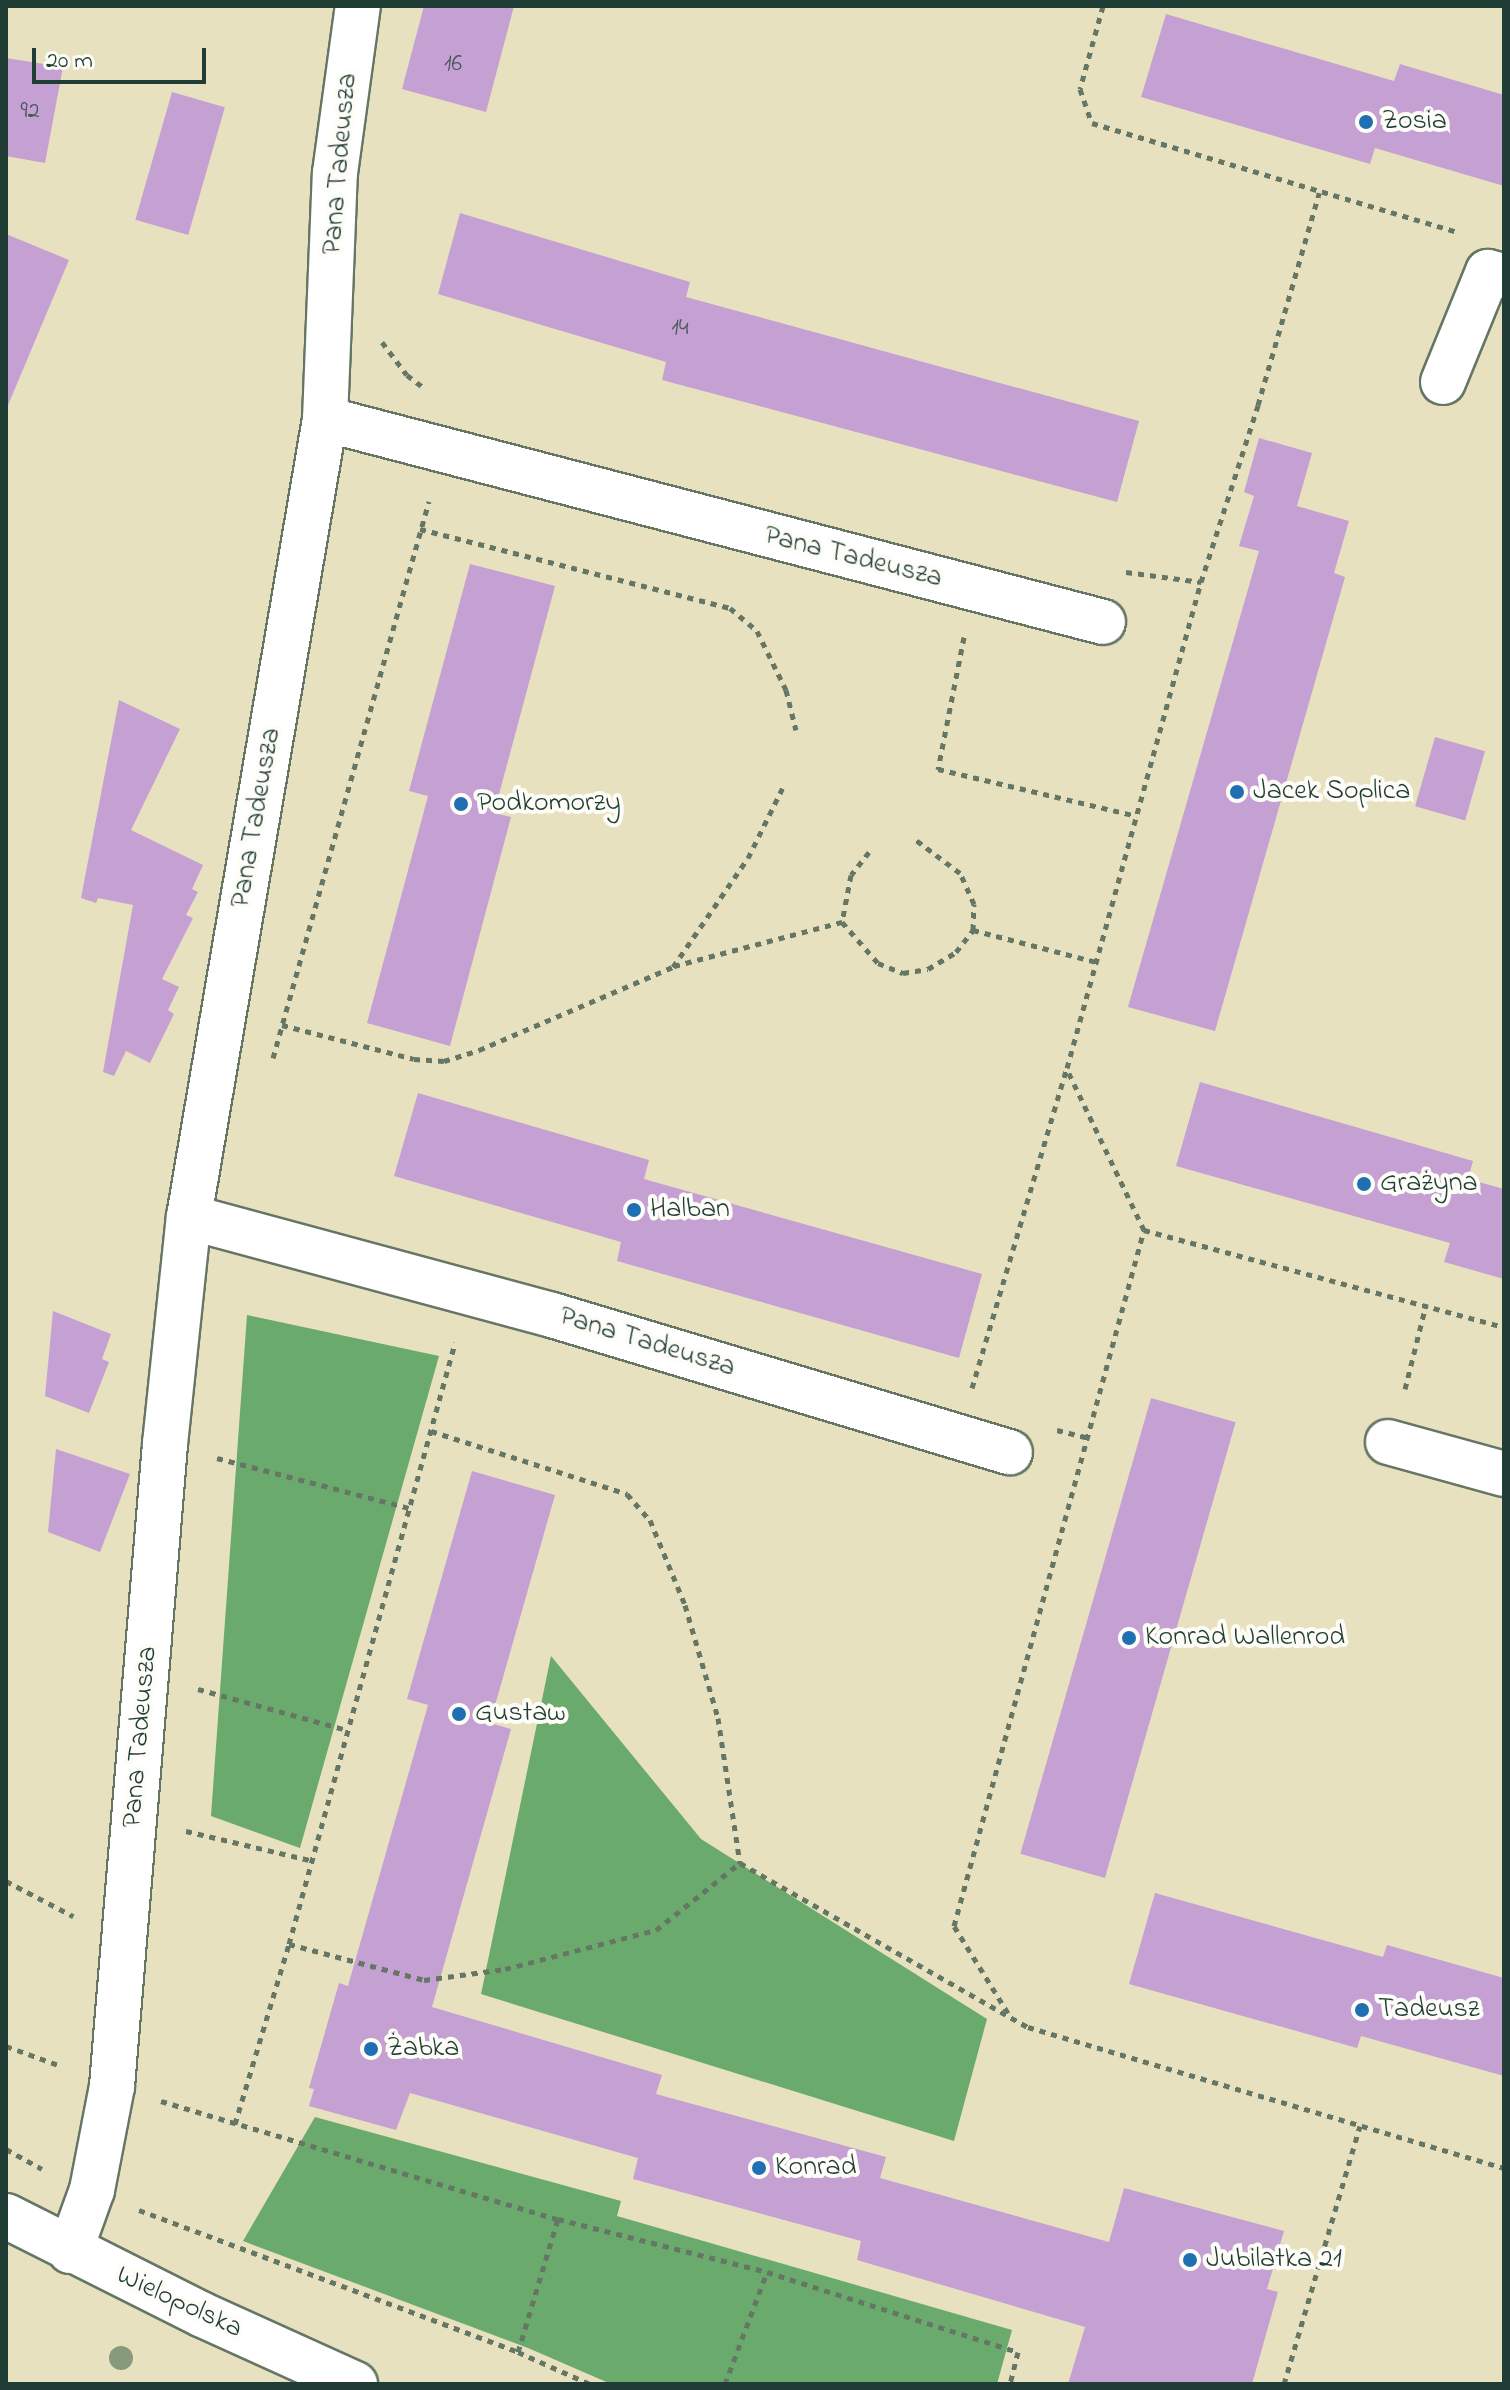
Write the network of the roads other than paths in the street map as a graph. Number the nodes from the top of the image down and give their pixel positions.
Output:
1 (358, 6) edge
2 (1504, 276) edge
3 (1443, 382) dead end
4 (325, 419) junction
5 (1103, 622) dead end
6 (189, 1217) junction
7 (1027, 1439) road end
8 (1388, 1442) dead end
9 (1504, 1474) edge
10 (6, 2216) edge
11 (70, 2251) junction
12 (355, 2384) edge

1 - 4 street, Pana Tadeusza
2 - 3 street
4 - 5 street, Pana Tadeusza
4 - 6 street, Pana Tadeusza
6 - 7 street, Pana Tadeusza
6 - 11 street, Pana Tadeusza
8 - 9 street
10 - 11 street, Wielopolska
11 - 12 street, Wielopolska

